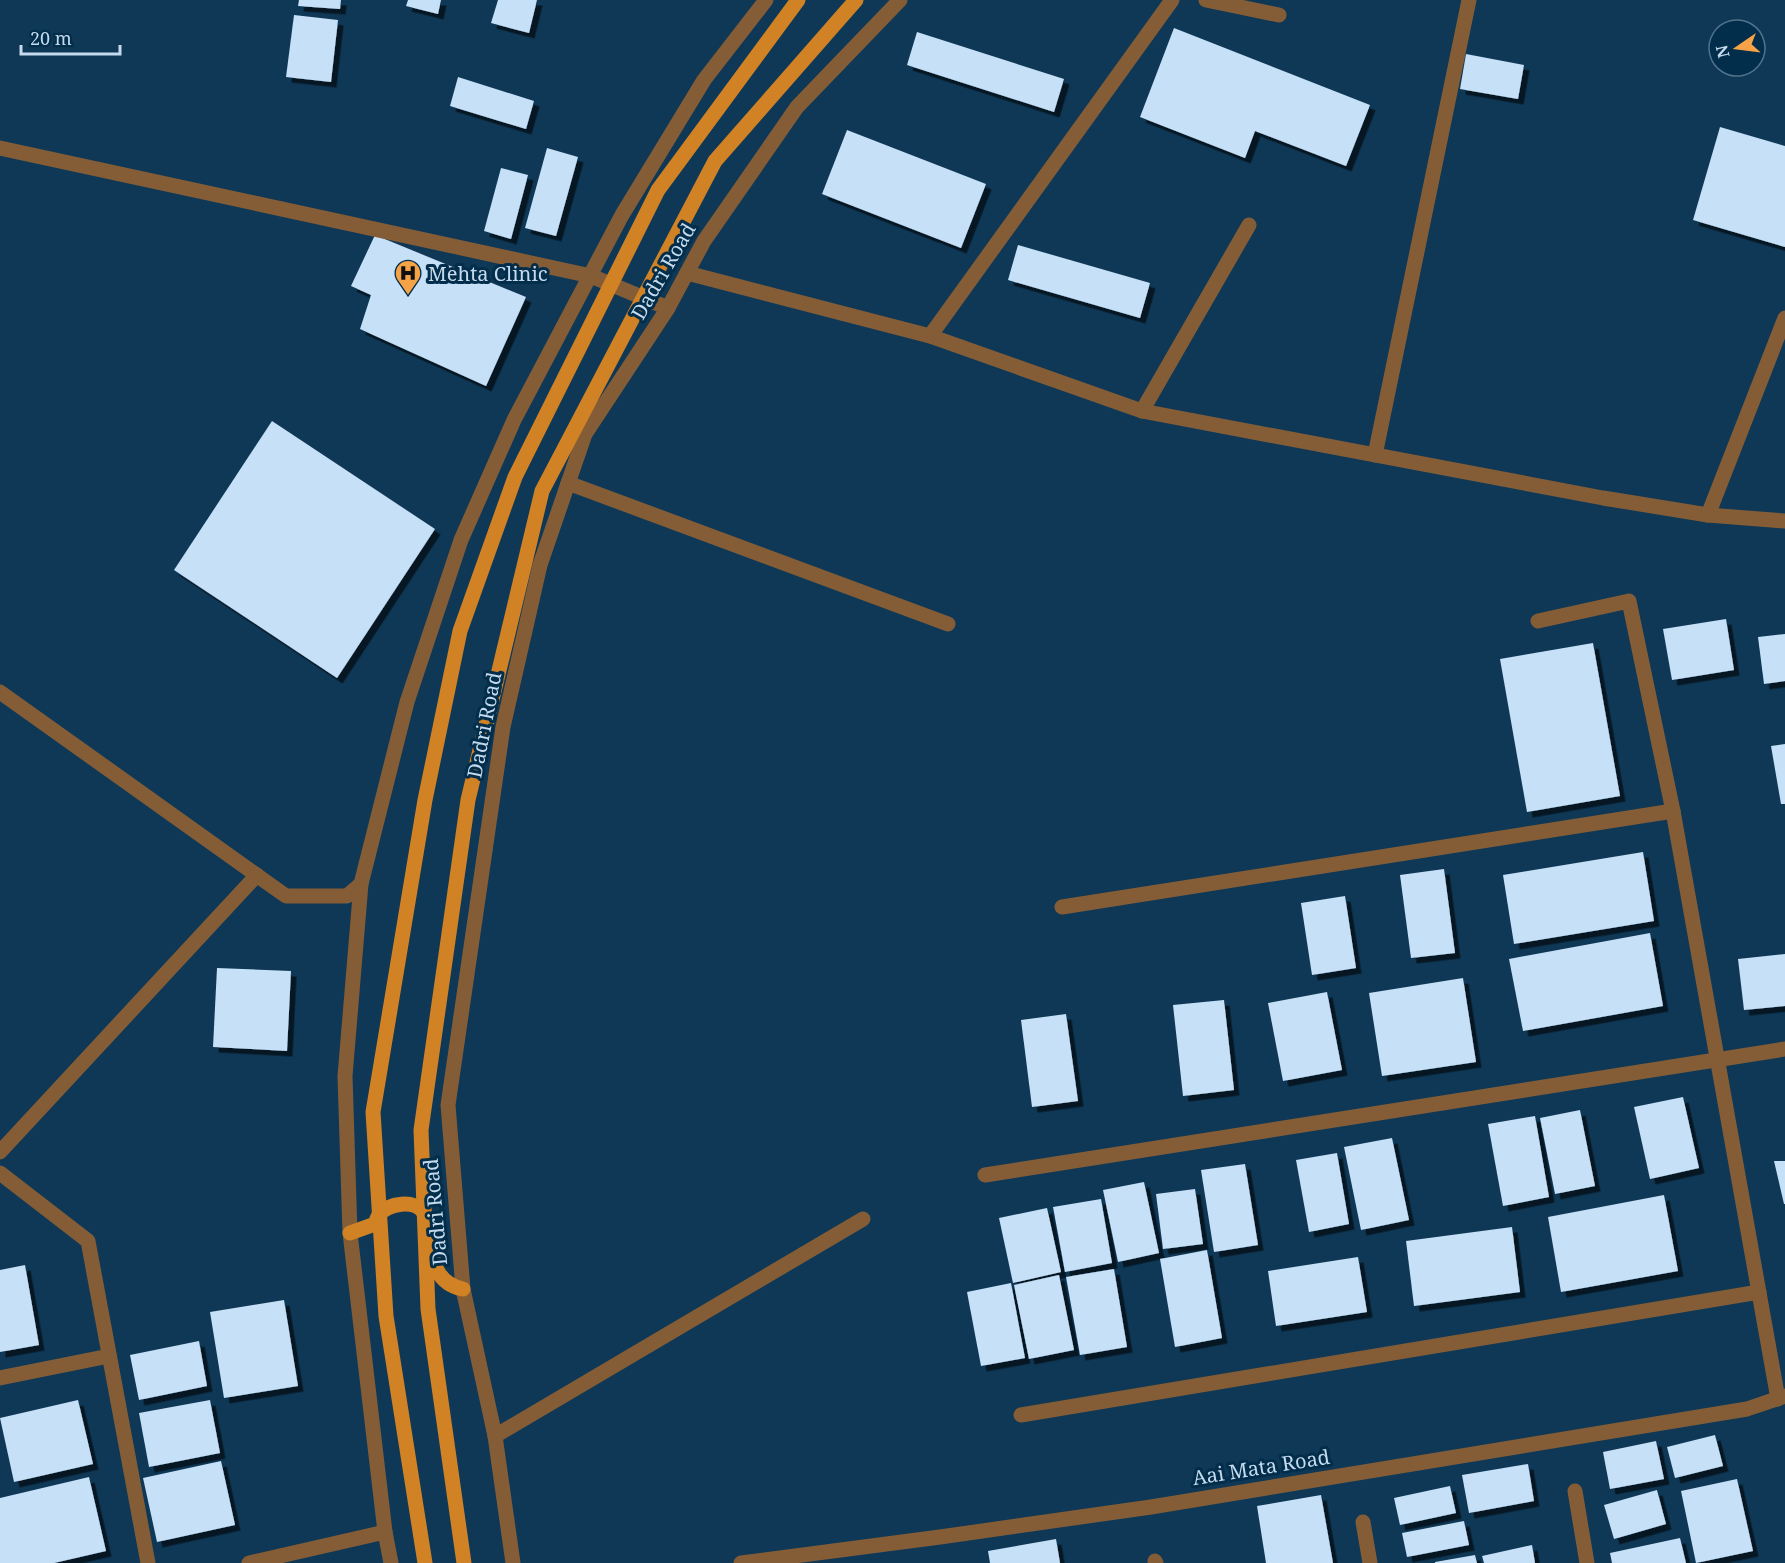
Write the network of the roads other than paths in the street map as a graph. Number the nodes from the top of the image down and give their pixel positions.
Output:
1 (766, 0) edge
2 (798, 0) edge
3 (856, 0) edge
4 (900, 0) edge
5 (1172, 0) edge
6 (1206, 0) edge
7 (1468, 0) edge
8 (1279, 15) dead end
9 (0, 148) edge
10 (1249, 225) dead end
11 (687, 273) junction
12 (591, 276) junction
13 (668, 308) junction
14 (1785, 318) edge
15 (930, 336) junction
16 (1142, 411) junction
17 (1375, 455) junction
18 (568, 483) junction
19 (1708, 515) junction
20 (1785, 521) edge
21 (1538, 621) dead end
22 (948, 624) dead end
23 (0, 692) edge
24 (1673, 811) junction
25 (257, 875) junction
26 (361, 884) junction
27 (1062, 907) dead end
28 (1785, 1049) edge
29 (1718, 1059) junction
30 (0, 1152) edge
31 (0, 1173) edge
32 (985, 1175) dead end
33 (863, 1219) dead end
34 (350, 1233) junction
35 (463, 1288) junction
36 (1759, 1292) junction
37 (109, 1356) junction
38 (0, 1378) edge
39 (1782, 1398) edge
40 (1021, 1415) dead end
41 (495, 1436) junction
42 (1575, 1491) dead end
43 (1364, 1522) dead end
44 (385, 1532) junction
45 (148, 1563) edge
46 (249, 1563) edge
47 (392, 1563) edge
48 (424, 1563) edge
49 (464, 1563) edge
50 (513, 1563) edge
51 (741, 1563) edge
52 (1370, 1563) edge
53 (1587, 1563) edge

1 - 12 street
2 - 48 main road, bridge
3 - 49 main road, bridge
4 - 11 street, Dadri Road
5 - 15 street
6 - 8 street
7 - 17 street
9 - 12 street
10 - 16 street
11 - 13 street, Dadri Road
11 - 15 street
12 - 13 street
12 - 26 street
13 - 18 street, Dadri Road
14 - 19 street
15 - 16 street
16 - 17 street
17 - 19 street
18 - 22 street
18 - 35 street, Dadri Road
19 - 20 street
21 - 24 street
23 - 25 street
24 - 27 street
24 - 29 street
25 - 26 street
25 - 30 street
26 - 34 street
28 - 29 street
29 - 32 street
29 - 36 street
31 - 37 street
33 - 41 street
34 - 35 main road
34 - 44 street
35 - 41 street, Dadri Road
36 - 39 street
36 - 40 street
37 - 38 street
37 - 45 street
39 - 51 street, Aai Mata Road
41 - 50 street, Dadri Road
42 - 53 street
43 - 52 street
44 - 46 street
44 - 47 street

